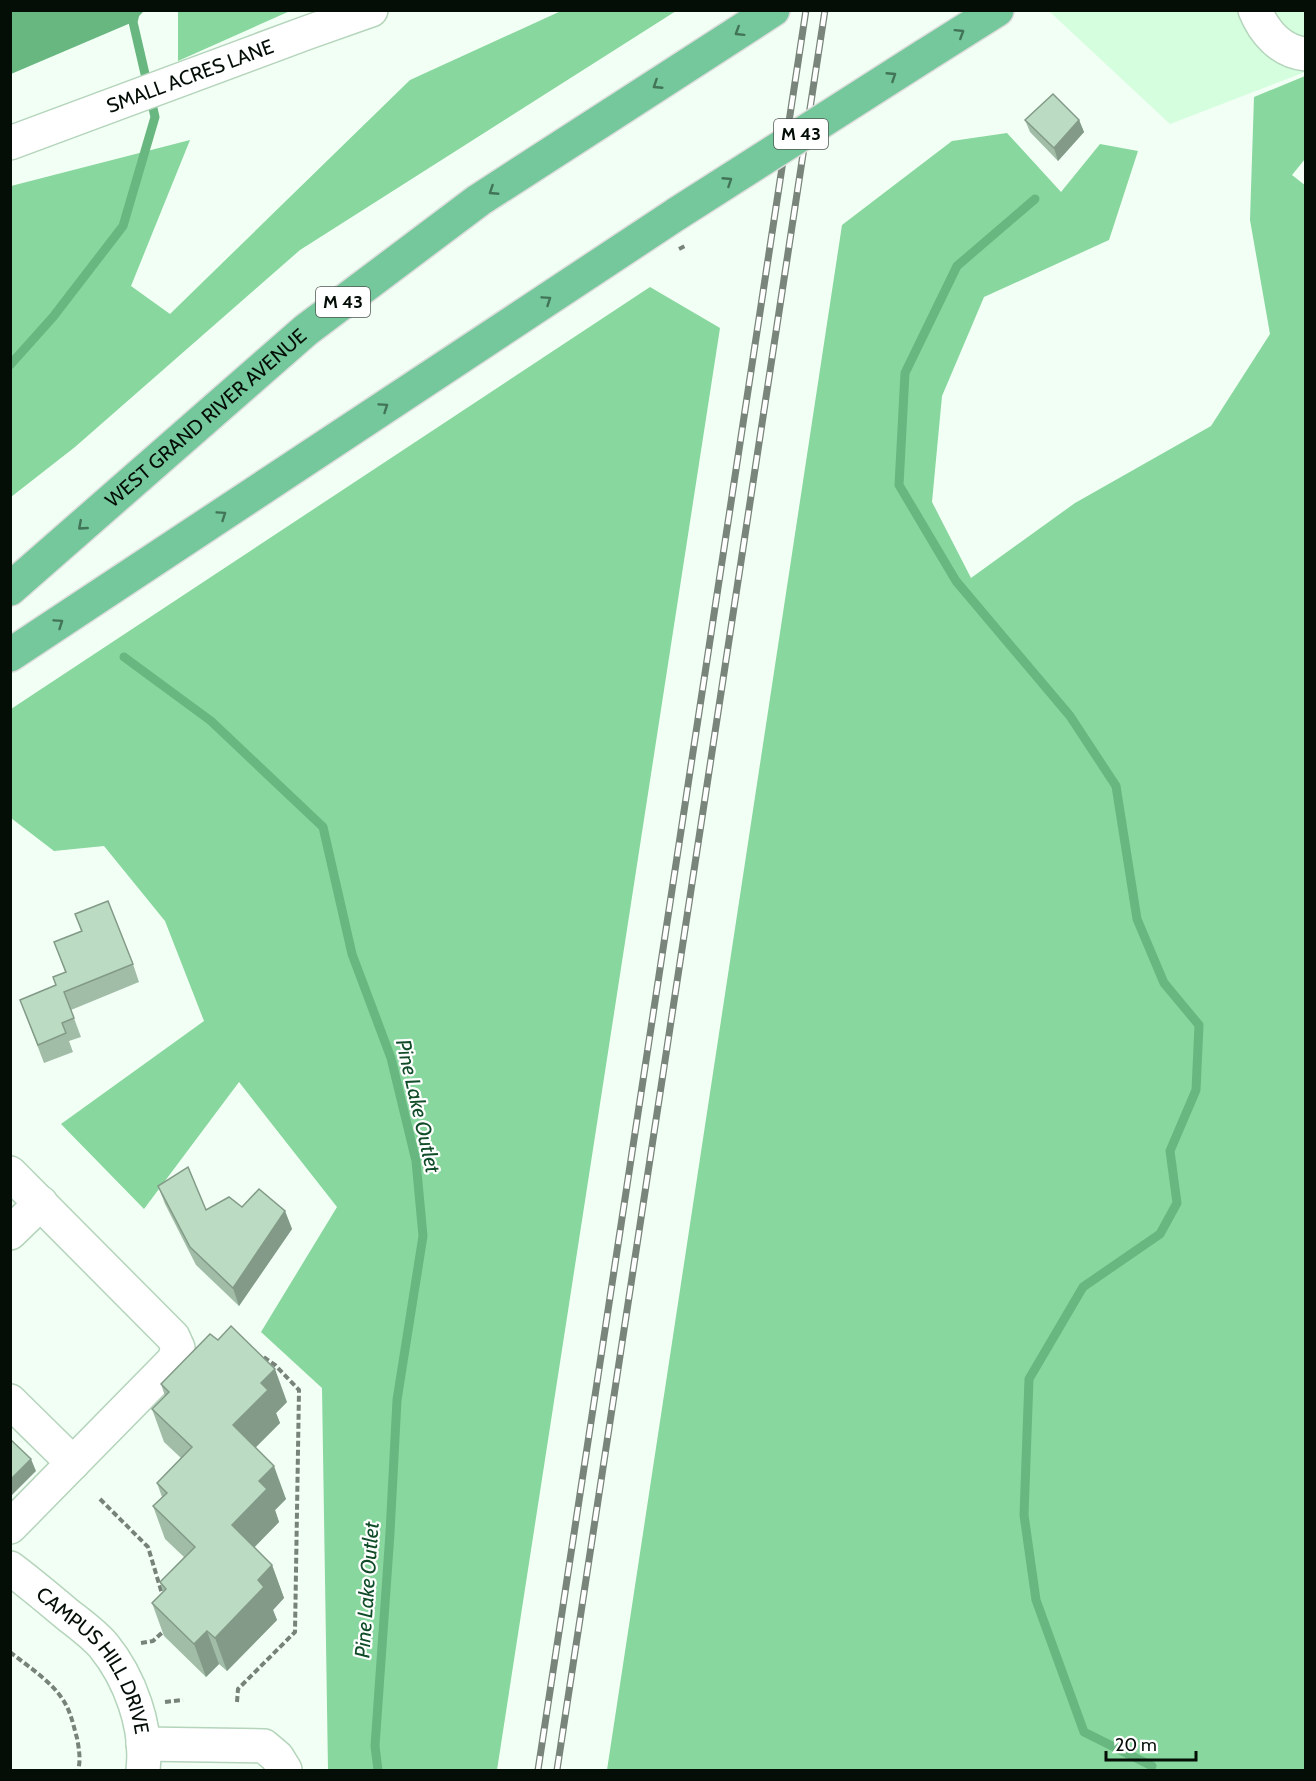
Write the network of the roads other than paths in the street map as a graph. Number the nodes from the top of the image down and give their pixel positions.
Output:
1 (371, 10) edge
2 (773, 10) edge
3 (997, 10) edge
4 (1255, 10) edge
5 (1305, 54) edge
6 (10, 143) edge
7 (10, 589) edge
8 (10, 655) edge
9 (10, 1173) edge
10 (40, 1203) junction
11 (10, 1233) edge
12 (10, 1401) edge
13 (73, 1463) junction
14 (10, 1527) edge
15 (10, 1568) edge
16 (143, 1757) edge
17 (285, 1770) edge

1 - 6 street, SMALL ACRES LANE
2 -> 7 main road, WEST GRAND RIVER AVENUE / M 43
8 -> 3 main road, M 43, bridge
4 - 5 street
9 - 10 street
10 - 11 street
10 - 13 street
12 - 13 street
13 - 14 street
15 - 16 street, CAMPUS HILL DRIVE
16 - 17 street

